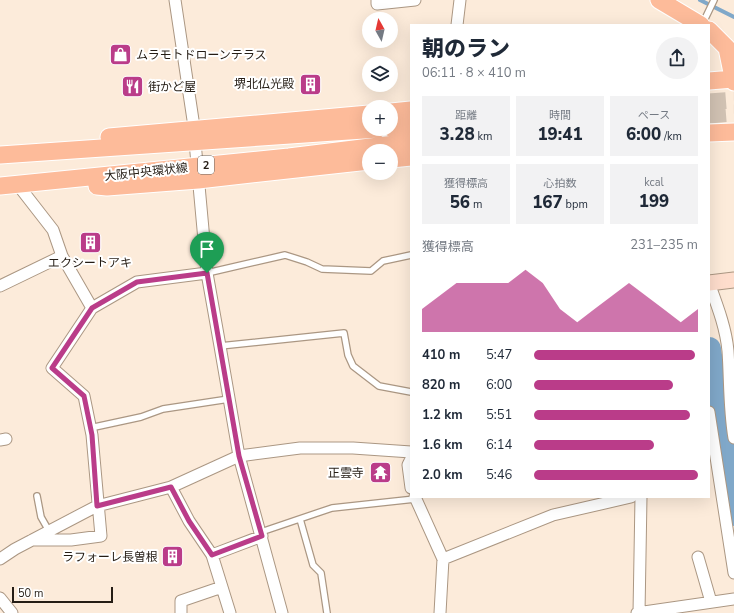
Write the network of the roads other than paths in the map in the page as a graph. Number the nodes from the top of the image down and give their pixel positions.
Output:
1 (175, 0) edge
2 (377, 0) edge
3 (415, 0) edge
4 (460, 0) edge
5 (659, 0) edge
6 (714, 0) edge
7 (457, 24) edge
8 (700, 24) edge
9 (702, 24) edge
10 (710, 31) edge
11 (734, 79) edge
12 (710, 81) edge
13 (734, 82) edge
14 (410, 110) edge
15 (398, 111) edge
16 (362, 115) edge
17 (410, 126) edge
18 (398, 127) edge
19 (362, 130) edge
20 (734, 132) edge
21 (710, 134) edge
22 (194, 136) junction
23 (410, 142) edge
24 (0, 155) edge
25 (410, 157) edge
26 (398, 158) edge
27 (362, 161) edge
28 (198, 173) junction
29 (18, 185) junction
30 (0, 186) edge
31 (410, 255) edge
32 (62, 256) junction
33 (207, 273) junction
34 (734, 280) edge
35 (710, 283) edge
36 (0, 286) edge
37 (710, 286) edge
38 (92, 308) junction
39 (220, 346) junction
40 (410, 392) edge
41 (229, 399) junction
42 (719, 415) edge
43 (90, 428) junction
44 (734, 438) edge
45 (410, 452) edge
46 (239, 456) junction
47 (410, 461) edge
48 (410, 475) edge
49 (171, 487) junction
50 (37, 496) dead end
51 (410, 496) edge
52 (415, 498) edge
53 (628, 498) edge
54 (641, 498) edge
55 (97, 506) junction
56 (300, 519) junction
57 (49, 531) junction
58 (261, 534) junction
59 (32, 540) junction
60 (212, 555) junction
61 (698, 557) dead end
62 (0, 559) edge
63 (443, 559) junction
64 (734, 573) edge
65 (222, 587) junction
66 (0, 598) edge
67 (734, 599) edge
68 (711, 602) junction
69 (12, 613) edge
70 (181, 613) edge
71 (230, 613) edge
72 (282, 613) edge
73 (327, 613) edge
74 (440, 613) edge
75 (639, 613) edge

1 - 22 street
2 - 3 street
4 - 7 street
5 - 8 main road
6 - 9 lane
10 - 11 main road
11 - 12 main road
11 - 13 main road
14 - 15 main road
16 - 22 main road, 2
17 - 18 main road
19 - 22 main road, 2
20 - 21 main road
22 - 24 main road, 2
22 - 28 street
23 - 28 main road, 大阪中央環状線 / 2
25 - 26 main road
27 - 28 main road, 2
28 - 29 main road, 大阪中央環状線 / 2
28 - 33 street
29 - 30 main road, 大阪中央環状線 / 2
29 - 32 street
31 - 33 lane
32 - 36 street
32 - 38 street
33 - 38 street
33 - 39 street
34 - 35 street
37 - 42 street
38 - 43 street
39 - 40 lane
39 - 41 street
41 - 43 lane
41 - 46 street
42 - 44 street
42 - 64 street
43 - 55 street
45 - 46 street
46 - 49 street
46 - 58 street
47 - 48 street
49 - 55 street
49 - 60 street
50 - 57 lane
51 - 56 lane
52 - 63 street
53 - 63 street
54 - 75 street
55 - 57 street
55 - 59 street
56 - 58 lane
56 - 73 lane
57 - 59 street
58 - 60 street
58 - 72 street
59 - 62 street
60 - 65 street
61 - 68 street
63 - 74 street
65 - 70 street
65 - 71 street
66 - 69 street
67 - 68 street
68 - 75 street

